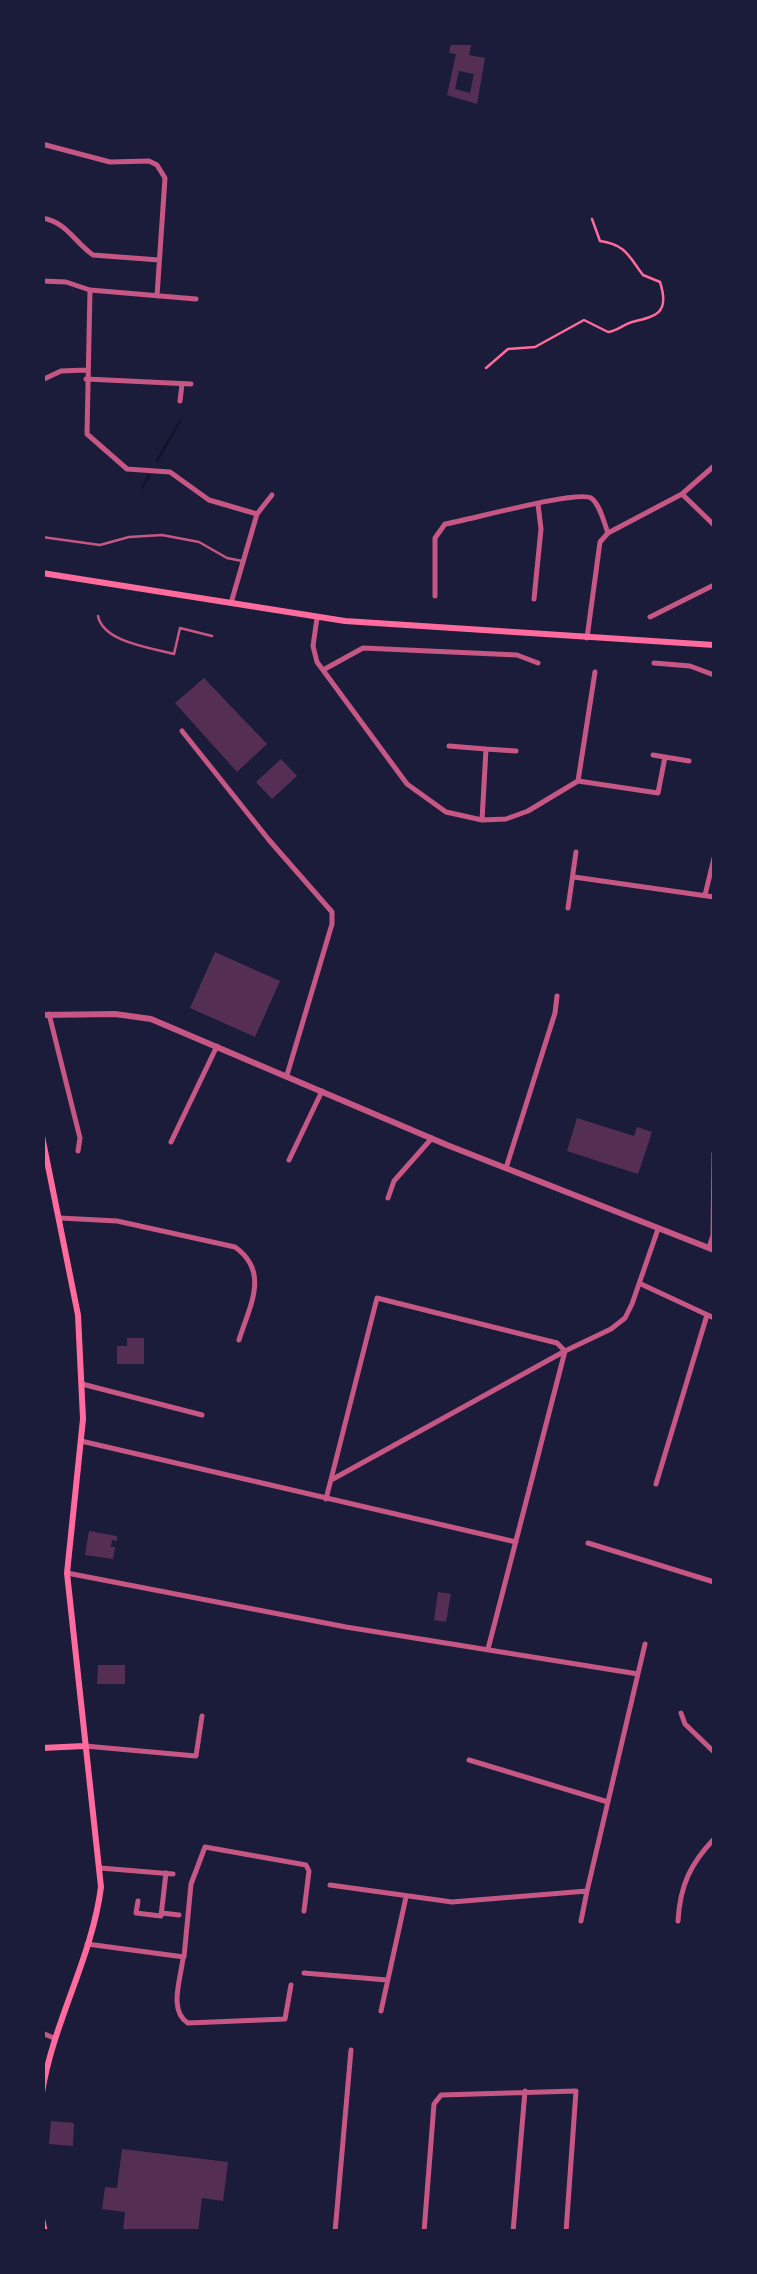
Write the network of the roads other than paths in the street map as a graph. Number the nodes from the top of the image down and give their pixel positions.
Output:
1 (42, 144) edge
2 (42, 218) edge
3 (160, 260) junction
4 (42, 281) edge
5 (90, 290) junction
6 (157, 296) junction
7 (196, 298) dead end
8 (86, 370) junction
9 (86, 379) junction
10 (42, 380) edge
11 (182, 384) junction
12 (191, 384) dead end
13 (180, 400) dead end
14 (714, 466) edge
15 (682, 494) junction
16 (272, 496) dead end
17 (538, 504) junction
18 (257, 514) junction
19 (714, 525) edge
20 (608, 533) junction
21 (42, 536) edge
22 (242, 561) junction
23 (42, 574) edge
24 (714, 585) edge
25 (436, 596) dead end
26 (534, 599) dead end
27 (231, 604) junction
28 (98, 616) dead end
29 (650, 617) dead end
30 (316, 618) junction
31 (212, 636) dead end
32 (587, 638) junction
33 (714, 646) edge
34 (538, 663) dead end
35 (654, 663) dead end
36 (323, 670) junction
37 (594, 672) dead end
38 (714, 675) edge
39 (182, 731) dead end
40 (449, 746) dead end
41 (486, 749) junction
42 (516, 751) dead end
43 (654, 755) dead end
44 (665, 757) junction
45 (690, 761) dead end
46 (578, 782) junction
47 (482, 820) junction
48 (576, 852) dead end
49 (714, 858) edge
50 (574, 877) junction
51 (705, 896) junction
52 (714, 896) edge
53 (568, 908) dead end
54 (557, 996) dead end
55 (46, 1014) edge
56 (217, 1045) junction
57 (286, 1075) junction
58 (322, 1091) junction
59 (42, 1136) edge
60 (432, 1138) junction
61 (171, 1142) dead end
62 (78, 1150) dead end
63 (44, 1151) edge
64 (714, 1153) edge
65 (289, 1160) dead end
66 (506, 1168) junction
67 (388, 1198) dead end
68 (60, 1218) junction
69 (658, 1230) junction
70 (712, 1249) edge
71 (641, 1284) junction
72 (711, 1316) edge
73 (239, 1340) dead end
74 (565, 1351) junction
75 (82, 1384) junction
76 (202, 1416) dead end
77 (81, 1442) junction
78 (333, 1479) junction
79 (656, 1484) dead end
80 (326, 1499) junction
81 (516, 1542) junction
82 (588, 1543) dead end
83 (67, 1573) junction
84 (714, 1582) edge
85 (645, 1644) dead end
86 (488, 1649) junction
87 (638, 1674) junction
88 (681, 1713) dead end
89 (202, 1716) dead end
90 (84, 1746) junction
91 (42, 1748) edge
92 (714, 1752) edge
93 (469, 1760) dead end
94 (608, 1802) junction
95 (714, 1840) edge
96 (100, 1868) junction
97 (330, 1885) dead end
98 (587, 1891) junction
99 (407, 1896) junction
100 (138, 1901) dead end
101 (304, 1912) dead end
102 (162, 1913) junction
103 (180, 1915) dead end
104 (580, 1921) dead end
105 (678, 1921) dead end
106 (87, 1944) junction
107 (184, 1957) junction
108 (304, 1973) dead end
109 (387, 1980) junction
110 (291, 1986) dead end
111 (381, 2011) dead end
112 (42, 2033) edge
113 (54, 2038) junction
114 (351, 2050) dead end
115 (525, 2091) junction
116 (42, 2093) edge
117 (42, 2219) edge
118 (44, 2232) edge
119 (335, 2232) edge
120 (424, 2232) edge
121 (513, 2232) edge
122 (566, 2232) edge

1 - 3 street
2 - 3 street
3 - 6 street
4 - 5 street
5 - 6 street
5 - 8 street
6 - 7 street
8 - 9 street
8 - 10 street
9 - 11 street
9 - 18 street
11 - 12 street
11 - 13 street
14 - 15 street
15 - 19 street
15 - 20 street
16 - 18 street
17 - 20 street
17 - 25 street
17 - 26 street
18 - 22 street
20 - 32 street
21 - 22 lane
22 - 27 street
23 - 27 main road
24 - 29 street
27 - 30 main road
28 - 31 lane
30 - 32 main road
30 - 36 street
32 - 33 main road
34 - 36 street
35 - 38 street
36 - 47 street
37 - 46 street
39 - 57 street
40 - 41 street
41 - 42 street
41 - 47 street
43 - 44 street
44 - 45 street
44 - 46 street
46 - 47 street
48 - 50 street
49 - 51 street
50 - 51 street
50 - 53 street
51 - 52 street
54 - 66 street
55 - 56 street
55 - 62 street
56 - 57 street
56 - 61 street
57 - 58 street
58 - 60 street
58 - 65 street
59 - 63 main road
60 - 66 street
60 - 67 street
63 - 68 main road
64 - 70 street
66 - 69 street
68 - 73 street
68 - 75 main road
69 - 70 street
69 - 71 street
71 - 72 street
71 - 74 street
72 - 79 street
74 - 78 street
74 - 78 street
74 - 81 street
75 - 76 street
75 - 77 main road
77 - 80 street
77 - 83 main road
78 - 80 street
80 - 81 street
81 - 86 street
82 - 84 street
83 - 86 street
83 - 90 main road
85 - 87 street
86 - 87 street
87 - 94 street
88 - 92 street
89 - 90 street
90 - 91 main road
90 - 96 main road
93 - 94 street
94 - 98 street
95 - 105 street
96 - 102 street
96 - 106 main road
97 - 99 street
98 - 99 street
98 - 104 street
99 - 109 street
100 - 102 street
101 - 107 street
102 - 103 street
106 - 107 street
106 - 113 main road
107 - 110 street
108 - 109 street
109 - 111 street
112 - 113 street
113 - 116 main road
114 - 119 street
115 - 120 street
115 - 121 street
115 - 122 street
117 - 118 main road

